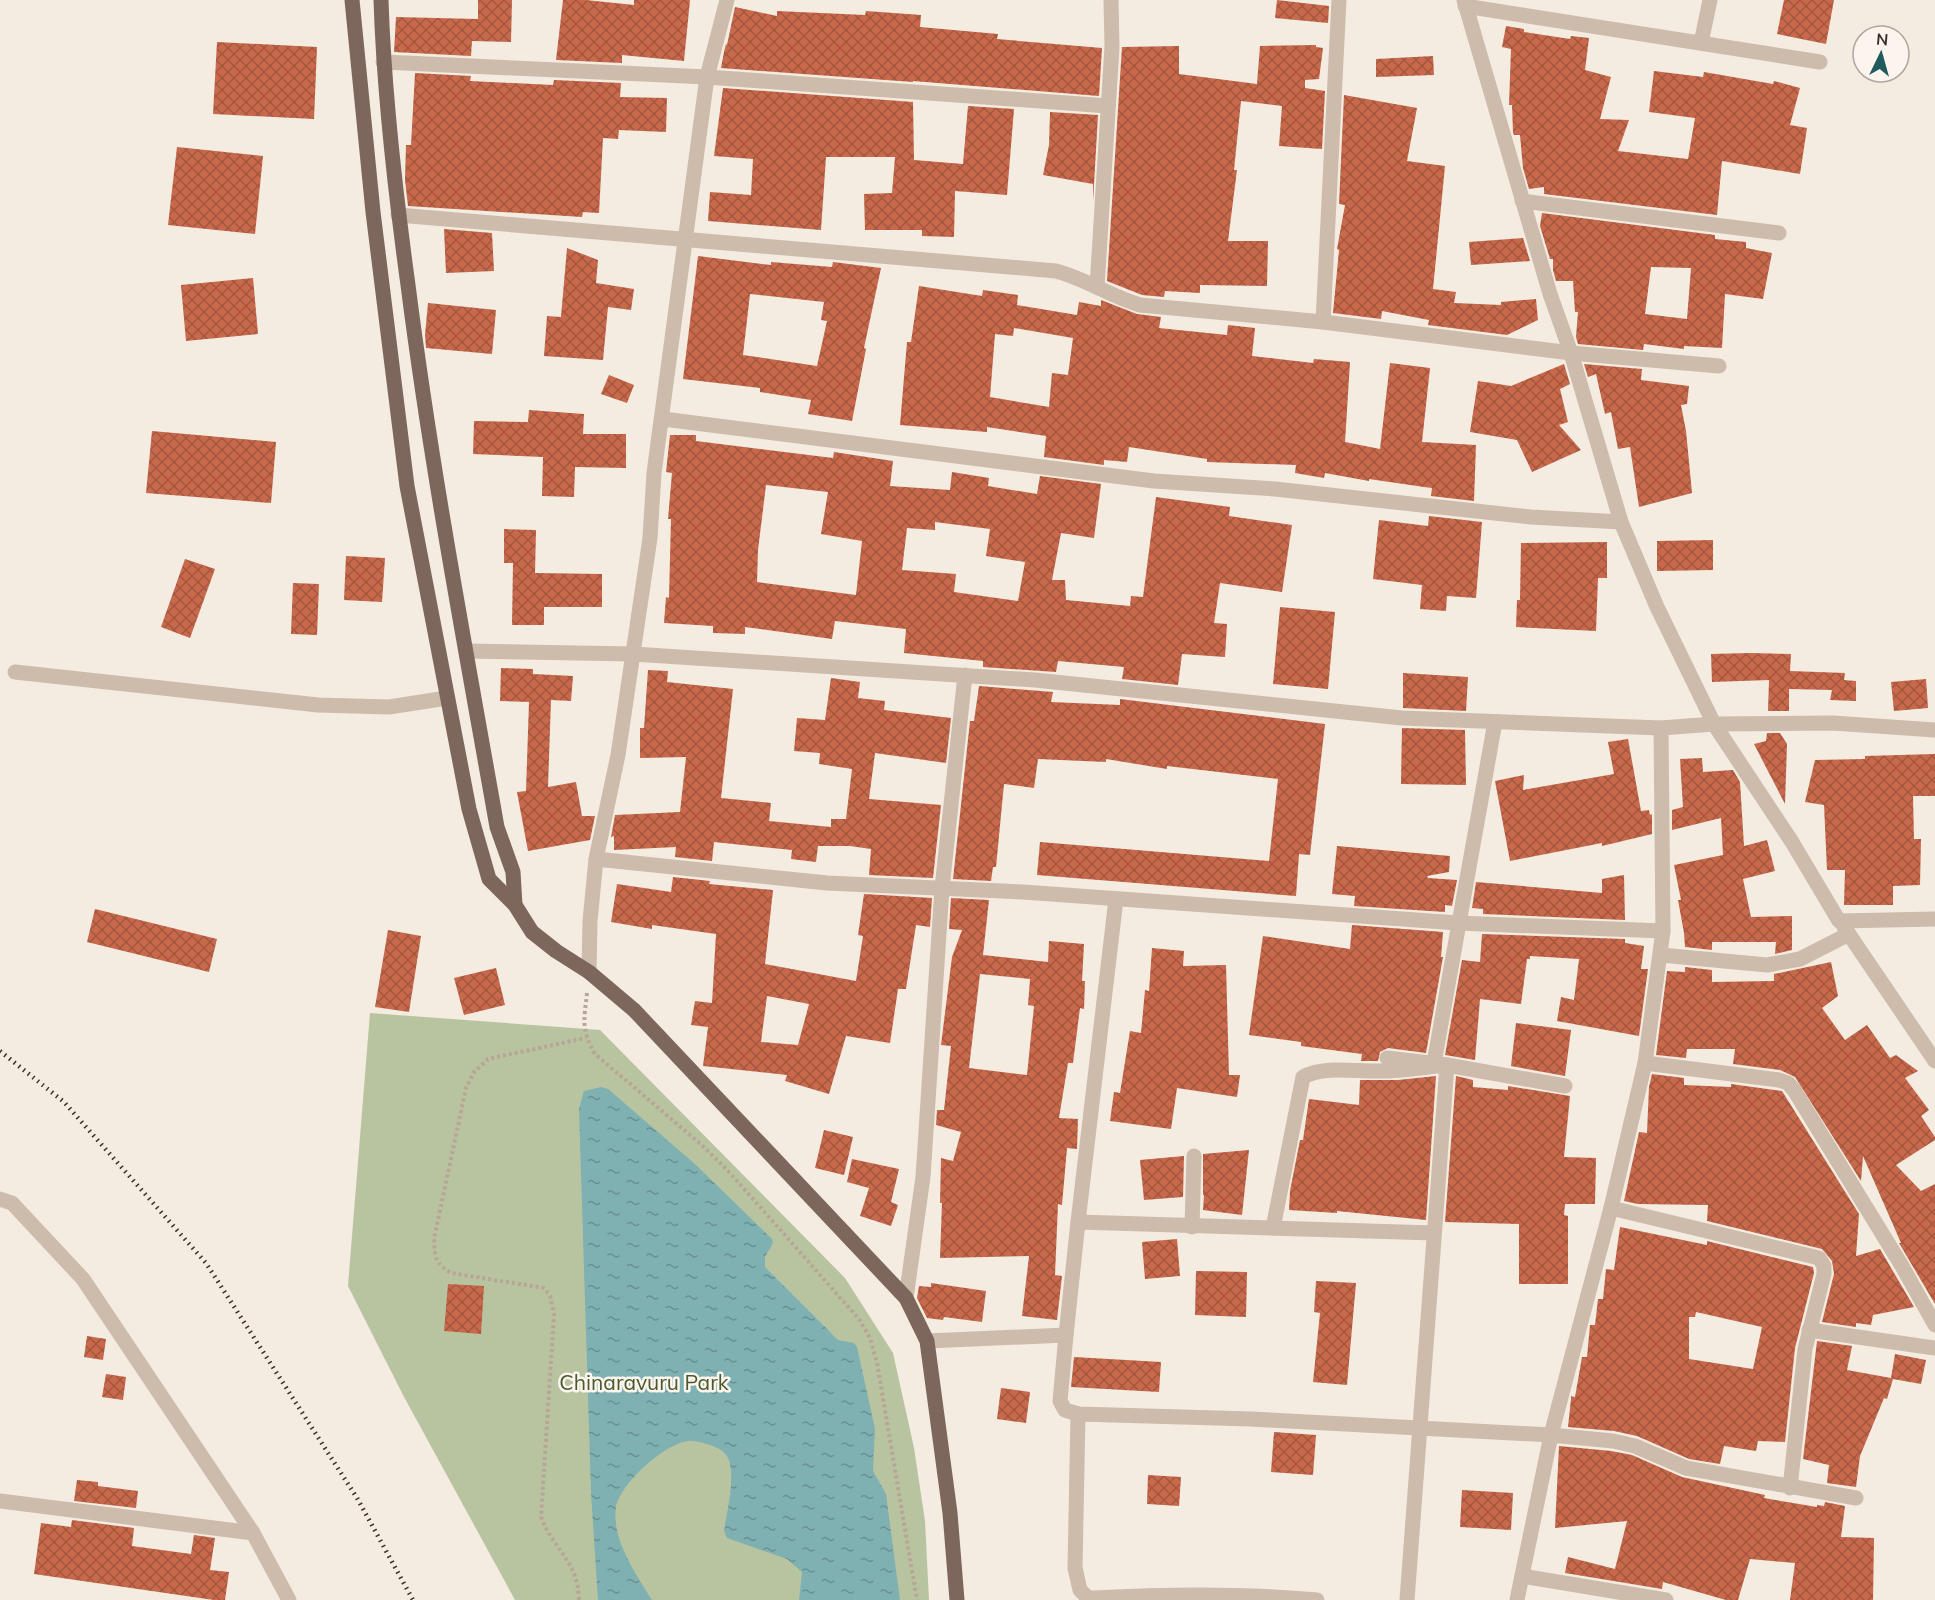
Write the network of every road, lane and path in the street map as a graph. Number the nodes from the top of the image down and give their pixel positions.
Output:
1 (352, 0) edge
2 (381, 0) edge
3 (728, 0) edge
4 (1111, 0) edge
5 (1339, 0) edge
6 (1710, 0) edge
7 (1465, 3) edge
8 (1701, 44) junction
9 (383, 62) junction
10 (1820, 62) dead end
11 (707, 77) junction
12 (1108, 106) junction
13 (1522, 201) junction
14 (399, 215) junction
15 (1779, 232) dead end
16 (686, 239) junction
17 (1097, 287) junction
18 (1323, 322) junction
19 (1571, 353) junction
20 (1719, 366) dead end
21 (663, 419) junction
22 (1621, 522) junction
23 (466, 651) junction
24 (633, 654) junction
25 (15, 672) dead end
26 (965, 675) junction
27 (447, 698) junction
28 (1495, 722) junction
29 (1714, 724) junction
30 (1661, 728) junction
31 (1935, 730) edge
32 (597, 860) junction
33 (942, 888) junction
34 (1116, 899) junction
35 (515, 905) junction
36 (1935, 919) edge
37 (1839, 921) junction
38 (1458, 923) junction
39 (1664, 931) junction
40 (1848, 934) junction
41 (1661, 955) junction
42 (589, 972) junction
43 (586, 1038) junction
44 (1387, 1058) dead end
45 (1935, 1061) edge
46 (1645, 1063) junction
47 (1440, 1064) junction
48 (1565, 1086) dead end
49 (1194, 1156) dead end
50 (0, 1199) edge
51 (1611, 1208) junction
52 (1078, 1222) junction
53 (1192, 1227) junction
54 (1273, 1228) junction
55 (1434, 1233) junction
56 (906, 1298) junction
57 (1935, 1324) edge
58 (1809, 1330) junction
59 (1066, 1335) junction
60 (927, 1341) junction
61 (1935, 1348) edge
62 (1078, 1414) junction
63 (1420, 1428) junction
64 (1551, 1435) junction
65 (1791, 1488) junction
66 (1856, 1498) dead end
67 (0, 1501) edge
68 (252, 1533) junction
69 (1522, 1576) junction
70 (289, 1600) edge
71 (579, 1600) edge
72 (917, 1600) edge
73 (957, 1600) edge
74 (1317, 1600) edge
75 (1407, 1600) edge
76 (1518, 1600) edge
77 (1666, 1600) edge

1 - 27 main road
2 - 9 main road
3 - 11 street
4 - 12 street
5 - 18 street
6 - 8 street
7 - 8 street
7 - 13 street
8 - 10 street
9 - 11 street
9 - 14 main road
11 - 12 street
11 - 16 street
12 - 17 street
13 - 15 street
13 - 19 street
14 - 16 street
14 - 23 main road
16 - 17 street
16 - 21 street
17 - 18 street
18 - 19 street
19 - 20 street
19 - 22 street
21 - 22 street
21 - 24 street
22 - 29 street
23 - 24 street
23 - 35 main road
24 - 26 street
24 - 32 street
25 - 27 street
26 - 28 street
26 - 33 street
27 - 35 main road
28 - 30 street
28 - 38 street
29 - 30 street
29 - 31 street
29 - 37 street
30 - 39 street
32 - 33 street
32 - 42 street
33 - 34 street
33 - 56 street
34 - 38 street
34 - 52 street
35 - 42 main road
36 - 37 street
37 - 40 street
38 - 39 street
38 - 47 street
39 - 41 street
40 - 41 street
40 - 45 street
41 - 46 street
42 - 43 path
42 - 56 main road
43 - 71 path
43 - 72 path
44 - 47 street
46 - 51 street
46 - 57 street
47 - 48 street
47 - 54 street
47 - 55 street
49 - 53 street
50 - 68 street
51 - 58 street
51 - 64 street
52 - 53 street
52 - 59 street
53 - 54 street
54 - 55 street
55 - 63 street
56 - 60 main road
58 - 61 street
58 - 65 street
59 - 60 street
59 - 62 street
60 - 73 main road
62 - 63 street
62 - 74 street
63 - 64 street
63 - 75 street
64 - 65 street
64 - 69 street
65 - 66 street
67 - 68 street
68 - 70 street
69 - 76 street
69 - 77 street

